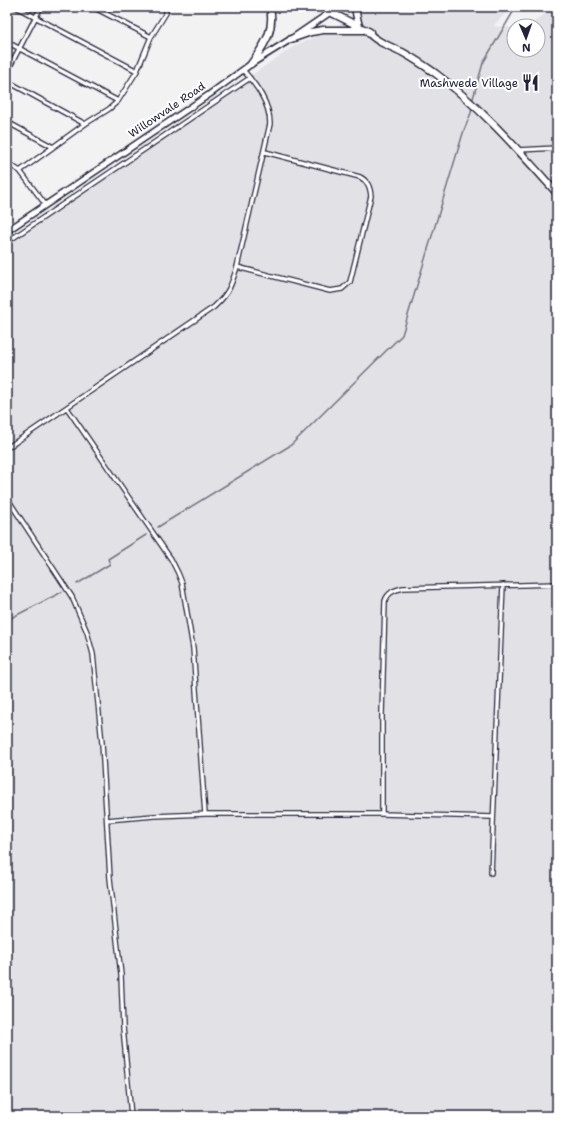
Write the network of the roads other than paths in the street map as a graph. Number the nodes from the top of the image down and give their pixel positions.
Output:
1 (16, 7) edge
2 (41, 7) edge
3 (93, 7) edge
4 (166, 7) edge
5 (270, 7) edge
6 (320, 7) edge
7 (338, 7) edge
8 (357, 7) edge
9 (330, 12) junction
10 (36, 17) junction
11 (364, 29) junction
12 (151, 37) junction
13 (291, 39) junction
14 (7, 42) edge
15 (20, 48) junction
16 (250, 64) junction
17 (243, 70) junction
18 (137, 71) junction
19 (7, 72) edge
20 (250, 78) junction
21 (7, 81) edge
22 (118, 101) junction
23 (7, 122) edge
24 (85, 124) junction
25 (53, 147) junction
26 (557, 148) edge
27 (518, 150) junction
28 (264, 152) junction
29 (7, 163) edge
30 (20, 171) junction
31 (557, 193) edge
32 (45, 204) junction
33 (7, 231) edge
34 (7, 242) edge
35 (237, 267) junction
36 (67, 408) junction
37 (7, 448) edge
38 (7, 498) edge
39 (557, 584) edge
40 (503, 585) junction
41 (205, 814) junction
42 (382, 814) junction
43 (493, 817) junction
44 (107, 820) junction
45 (491, 873) dead end
46 (131, 1116) edge

1 - 10 street
2 - 10 street
3 - 12 street
4 - 12 street
5 - 16 main road
6 - 9 main road
7 - 9 main road, Willowvale Road
8 - 11 main road
9 - 11 main road
9 - 13 main road, Willowvale Road
10 - 15 street
10 - 18 street
11 - 13 main road
11 - 27 main road
12 - 18 street
13 - 16 main road, Willowvale Road
14 - 15 street
15 - 19 street
15 - 22 street
16 - 17 main road, Willowvale Road
17 - 20 street
17 - 32 main road, Willowvale Road
18 - 22 street
20 - 28 street
20 - 34 street
21 - 24 street
22 - 24 street
23 - 25 street
24 - 25 street
25 - 30 street
26 - 27 street
27 - 31 main road
28 - 35 street
28 - 35 street
29 - 30 street
30 - 32 street
32 - 33 main road, Willowvale Road
35 - 36 street
36 - 37 street
36 - 41 street
38 - 44 street
39 - 40 street
40 - 42 street
40 - 43 street
41 - 42 street
41 - 44 street
42 - 43 street
43 - 45 street
44 - 46 street

